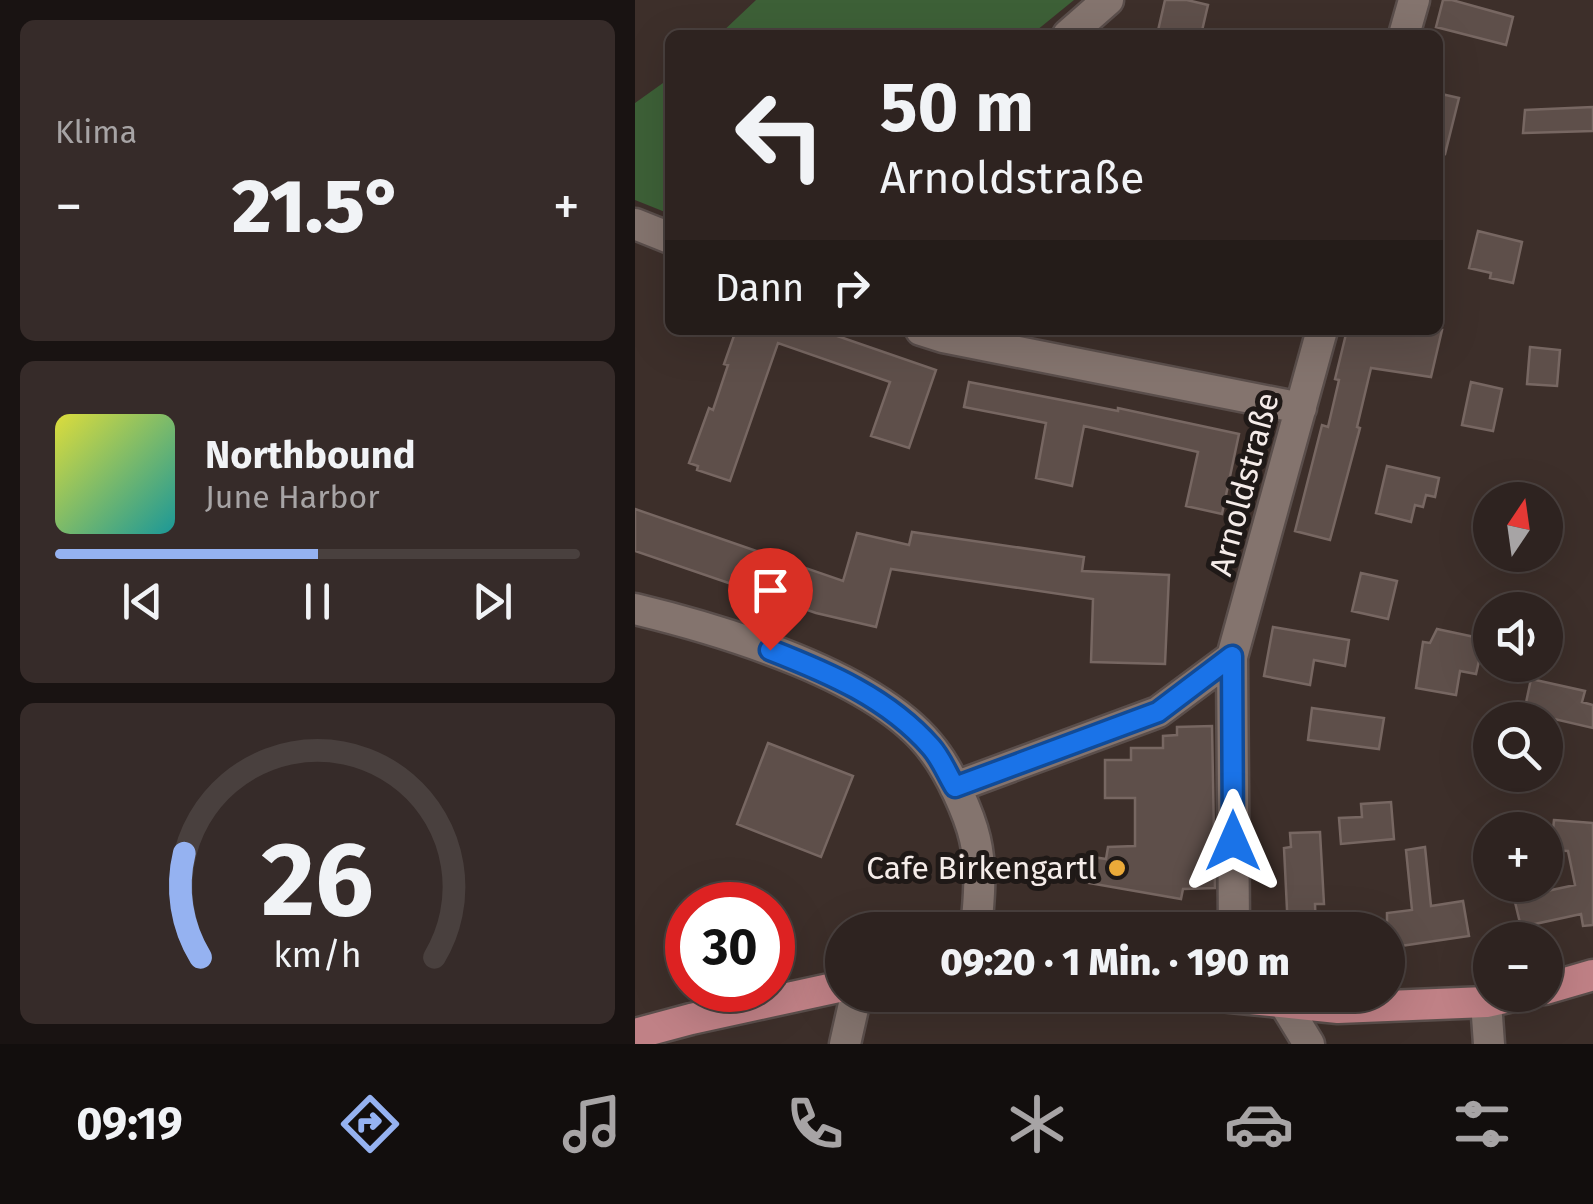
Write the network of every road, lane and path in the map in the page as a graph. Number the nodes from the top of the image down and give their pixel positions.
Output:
1 (1108, 0) edge
2 (1414, 0) edge
3 (1074, 30) edge
4 (1405, 30) edge
5 (635, 224) edge
6 (665, 236) edge
7 (950, 335) edge
8 (1322, 335) edge
9 (1301, 408) junction
10 (635, 609) edge
11 (1232, 656) junction
12 (955, 787) junction
13 (977, 912) edge
14 (1234, 912) edge
15 (1593, 975) edge
16 (1563, 984) edge
17 (825, 990) edge
18 (1473, 1003) edge
19 (1405, 1005) edge
20 (852, 1012) edge
21 (1289, 1012) edge
22 (1487, 1012) edge
23 (635, 1034) edge
24 (845, 1044) edge
25 (1309, 1044) edge
26 (1489, 1044) edge

1 - 3 street
2 - 4 street
5 - 6 street
7 - 9 street
8 - 9 street, Arnoldstraße
9 - 11 street, Arnoldstraße
10 - 12 street
11 - 12 street
11 - 14 street, Arnoldstraße
12 - 13 street
15 - 16 main road
17 - 23 main road
18 - 19 main road
20 - 24 street
21 - 25 street
22 - 26 street

